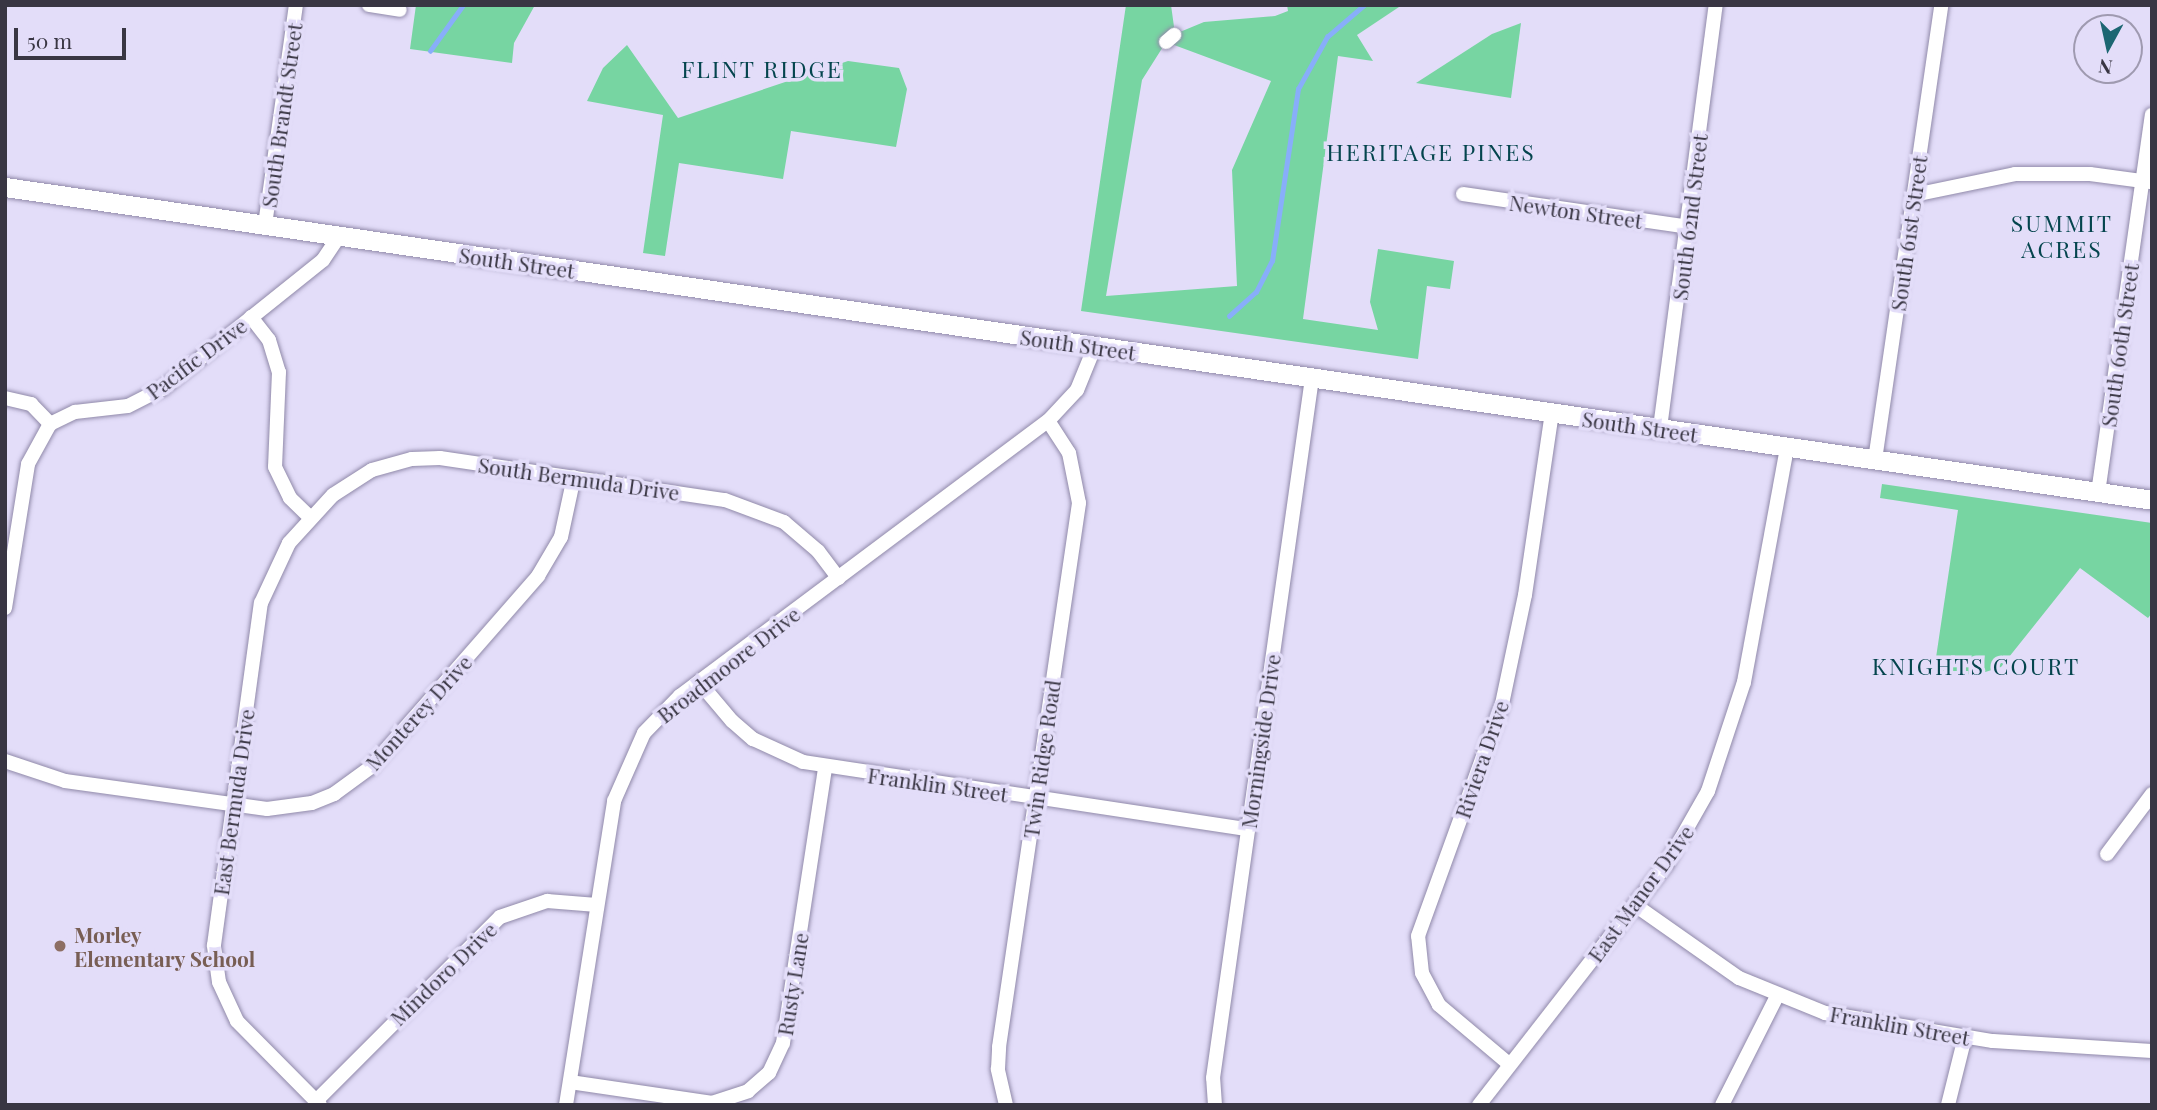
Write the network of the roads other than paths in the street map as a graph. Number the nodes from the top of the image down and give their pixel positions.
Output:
1 (296, 5) edge
2 (369, 5) edge
3 (1716, 5) edge
4 (1941, 5) edge
5 (400, 10) dead end
6 (2152, 115) edge
7 (2147, 181) edge
8 (5, 187) edge
9 (1463, 194) dead end
10 (1914, 195) junction
11 (265, 225) junction
12 (1688, 227) junction
13 (339, 236) junction
14 (251, 317) junction
15 (1095, 346) junction
16 (1312, 378) junction
17 (5, 398) edge
18 (1552, 413) junction
19 (1048, 421) junction
20 (50, 424) junction
21 (1660, 428) junction
22 (1787, 447) junction
23 (1875, 460) junction
24 (574, 477) junction
25 (2098, 493) junction
26 (2152, 500) edge
27 (311, 518) junction
28 (838, 578) junction
29 (5, 608) edge
30 (699, 682) junction
31 (5, 761) edge
32 (825, 767) junction
33 (2152, 794) edge
34 (1036, 798) junction
35 (232, 805) junction
36 (1248, 830) junction
37 (2107, 854) dead end
38 (597, 905) junction
39 (1635, 905) junction
40 (1777, 996) junction
41 (1965, 1037) junction
42 (2152, 1051) edge
43 (1509, 1064) junction
44 (570, 1082) junction
45 (318, 1103) edge
46 (566, 1105) edge
47 (1006, 1105) edge
48 (1215, 1105) edge
49 (1479, 1105) edge
50 (1721, 1105) edge
51 (1948, 1105) edge

1 - 11 street, South Brandt Street
2 - 5 street
3 - 12 street, South 62nd Street
4 - 10 street, South 61st Street
6 - 7 street, South 60th Street
7 - 10 street
7 - 25 street, South 60th Street
8 - 11 main road, South Street
9 - 12 street, Newton Street
10 - 23 street, South 61st Street
11 - 13 main road, South Street
12 - 21 street, South 62nd Street
13 - 14 street, Pacific Drive
13 - 15 main road, South Street
14 - 20 street, Pacific Drive
14 - 27 street
15 - 16 main road, South Street
15 - 19 street, Broadmoore Drive
16 - 18 main road, South Street
16 - 36 street, Morningside Drive
17 - 20 street
18 - 21 main road, South Street
18 - 43 street, Riviera Drive
19 - 28 street, Broadmoore Drive
19 - 34 street, Twin Ridge Road
20 - 29 street
21 - 22 main road, South Street
22 - 23 main road, South Street
22 - 39 street, East Manor Drive
23 - 25 main road, South Street
24 - 27 street, South Bermuda Drive
24 - 28 street, South Bermuda Drive
24 - 35 street, Monterey Drive
25 - 26 main road, South Street
27 - 35 street, East Bermuda Drive
28 - 30 street, Broadmoore Drive
30 - 32 street, Franklin Street
30 - 38 street, Broadmoore Drive
31 - 35 street, Monterey Drive
32 - 34 street, Franklin Street
32 - 44 street, Rusty Lane
33 - 37 street
34 - 36 street, Franklin Street
34 - 47 street, Twin Ridge Road
35 - 45 street, East Bermuda Drive
36 - 48 street, Morningside Drive
38 - 44 street, Broadmoore Drive
38 - 45 street, Mindoro Drive
39 - 40 street, Franklin Street
39 - 43 street, East Manor Drive
40 - 41 street, Franklin Street
40 - 50 street
41 - 42 street, Franklin Street
41 - 51 street
43 - 49 street, East Manor Drive
44 - 46 street, Broadmoore Drive

